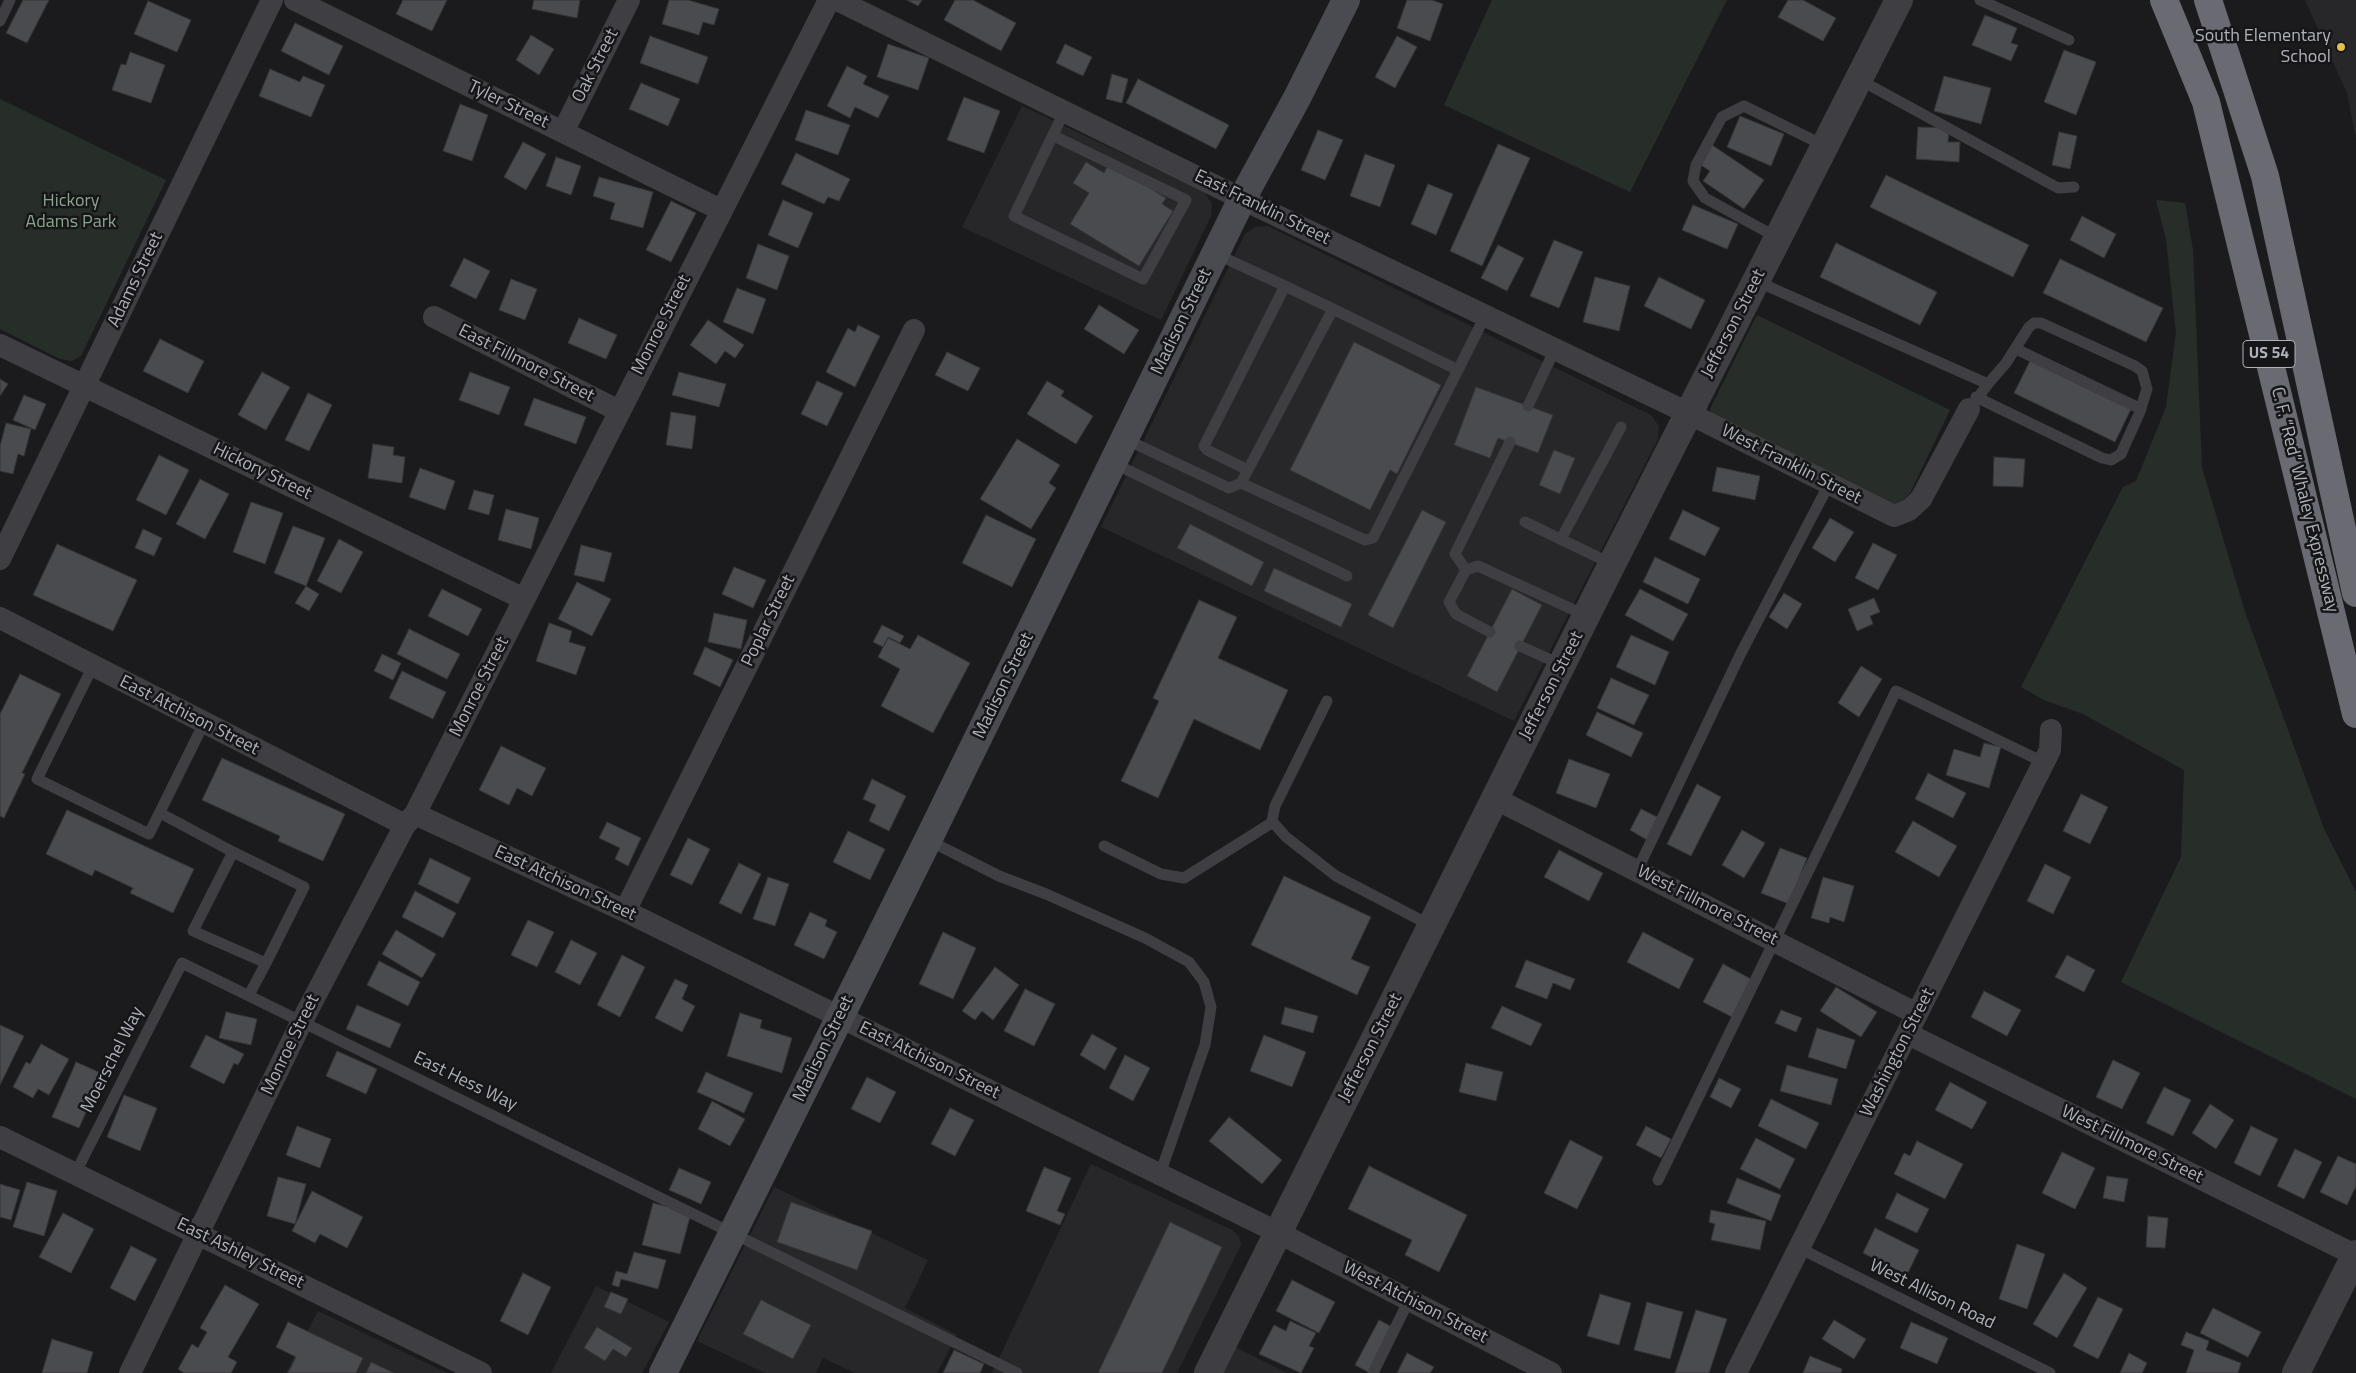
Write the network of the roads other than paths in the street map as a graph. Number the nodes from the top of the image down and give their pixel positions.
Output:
1 (10, 0) edge
2 (272, 0) edge
3 (295, 0) edge
4 (629, 0) edge
5 (829, 0) edge
6 (837, 0) edge
7 (1346, 0) edge
8 (1899, 0) edge
9 (1980, 0) edge
10 (2164, 0) edge
11 (2208, 0) edge
12 (0, 21) edge
13 (2069, 40) dead end
14 (1860, 80) junction
15 (1064, 112) junction
16 (563, 132) junction
17 (1054, 136) junction
18 (1825, 146) junction
19 (2074, 186) dead end
20 (1242, 199) junction
21 (721, 210) junction
22 (1778, 238) junction
23 (1216, 254) junction
24 (1756, 281) junction
25 (1285, 286) junction
26 (1333, 309) junction
27 (1485, 316) junction
28 (434, 317) dead end
29 (914, 330) dead end
30 (0, 345) edge
31 (1555, 349) junction
32 (2016, 349) junction
33 (1458, 370) junction
34 (1988, 384) junction
35 (84, 386) junction
36 (1973, 403) junction
37 (1528, 406) dead end
38 (2141, 409) junction
39 (619, 411) junction
40 (1688, 413) junction
41 (1621, 427) dead end
42 (1125, 439) junction
43 (1510, 442) dead end
44 (1113, 463) junction
45 (1248, 470) junction
46 (1241, 484) junction
47 (1829, 484) junction
48 (1525, 522) dead end
49 (1561, 539) junction
50 (0, 560) edge
51 (1612, 564) junction
52 (1466, 570) junction
53 (1346, 576) dead end
54 (2356, 593) edge
55 (524, 599) junction
56 (1587, 616) junction
57 (0, 618) edge
58 (1490, 632) dead end
59 (1520, 646) dead end
60 (93, 666) junction
61 (1562, 666) junction
62 (1328, 701) dead end
63 (2356, 714) edge
64 (204, 724) junction
65 (2051, 730) dead end
66 (2043, 762) junction
67 (1496, 799) junction
68 (160, 813) junction
69 (410, 819) junction
70 (1273, 822) junction
71 (928, 840) junction
72 (1104, 846) dead end
73 (234, 852) junction
74 (1637, 871) junction
75 (625, 911) junction
76 (1432, 926) junction
77 (1774, 941) junction
78 (182, 963) joint
79 (266, 963) junction
80 (249, 995) junction
81 (1917, 1014) junction
82 (840, 1017) junction
83 (302, 1021) junction
84 (1908, 1034) junction
85 (0, 1137) edge
86 (75, 1174) junction
87 (1160, 1174) junction
88 (1658, 1180) dead end
89 (733, 1233) junction
90 (1278, 1233) junction
91 (199, 1234) junction
92 (1799, 1248) junction
93 (2356, 1255) edge
94 (1409, 1300) junction
95 (993, 1368) edge
96 (130, 1373) edge
97 (480, 1373) edge
98 (663, 1373) edge
99 (1017, 1373) edge
100 (1208, 1373) edge
101 (1373, 1373) edge
102 (1550, 1373) edge
103 (1736, 1373) edge
104 (2050, 1373) edge
105 (2296, 1373) edge

1 - 12 lane
2 - 35 street, Adams Street
3 - 16 street, Tyler Street
4 - 16 street, Oak Street
5 - 21 street, Monroe Street
6 - 15 street, East Franklin Street
7 - 20 main road, Madison Street
8 - 14 street, Jefferson Street
9 - 13 lane
10 - 63 highway, C. F. “Red” Whaley Expressway / US 54
11 - 54 highway, C. F. “Red” Whaley Expressway / US 54
14 - 18 street, Jefferson Street
14 - 19 lane
15 - 17 lane
15 - 20 street, East Franklin Street
16 - 21 street, Tyler Street
17 - 17 lane
18 - 22 street, Jefferson Street
18 - 22 lane
20 - 23 main road, Madison Street
20 - 27 street, East Franklin Street
21 - 39 street, Monroe Street
22 - 24 street, Jefferson Street
23 - 25 lane
23 - 42 main road, Madison Street
24 - 34 lane
24 - 40 street, Jefferson Street
25 - 26 lane
25 - 45 lane
26 - 33 lane
26 - 45 lane
27 - 31 street, East Franklin Street
27 - 33 lane
28 - 39 street, East Fillmore Street
29 - 75 street, Poplar Street
30 - 35 street, Hickory Street
31 - 37 lane
31 - 40 street, East Franklin Street
32 - 34 lane
32 - 38 lane
32 - 38 lane
33 - 46 lane
34 - 36 lane
35 - 50 street, Adams Street
35 - 55 street, Hickory Street
36 - 38 lane
36 - 47 street, West Franklin Street
39 - 55 street, Monroe Street
40 - 47 street, West Franklin Street
40 - 51 street, Jefferson Street
41 - 49 lane
42 - 44 main road, Madison Street
42 - 46 lane
43 - 52 lane
44 - 53 lane
44 - 71 main road, Madison Street
45 - 46 lane
47 - 74 lane
48 - 49 lane
49 - 51 lane
51 - 56 street, Jefferson Street
52 - 56 lane
52 - 58 lane
55 - 69 street, Monroe Street
56 - 61 street, Jefferson Street
57 - 60 street, East Atchison Street
59 - 61 lane
60 - 64 street, East Atchison Street
60 - 68 lane
61 - 67 street, Jefferson Street
62 - 70 lane
64 - 68 lane
64 - 69 street, East Atchison Street
65 - 66 street, Washington Street
66 - 77 lane
66 - 81 street, Washington Street
67 - 74 street, West Fillmore Street
67 - 76 street, Jefferson Street
68 - 73 lane
69 - 75 street, East Atchison Street
69 - 83 street, Monroe Street
70 - 72 lane
70 - 76 lane
71 - 82 main road, Madison Street
71 - 87 lane
73 - 79 lane
73 - 79 lane
74 - 77 street, West Fillmore Street
75 - 82 street, East Atchison Street
76 - 90 street, Jefferson Street
77 - 81 street, West Fillmore Street
77 - 88 lane
78 - 80 lane, East Hess Way
78 - 86 lane, Moerschel Way
79 - 80 lane
80 - 83 lane, East Hess Way
81 - 84 street, Washington Street
82 - 87 street, East Atchison Street
82 - 89 main road, Madison Street
83 - 89 lane, East Hess Way
83 - 91 street, Monroe Street
84 - 92 street, Washington Street
84 - 93 street, West Fillmore Street
85 - 86 street, East Ashley Street
86 - 91 street, East Ashley Street
87 - 90 street, East Atchison Street
89 - 95 lane, East Hess Way
89 - 98 main road, Madison Street
90 - 94 street, West Atchison Street
90 - 100 street, Jefferson Street
91 - 96 street, Monroe Street
91 - 97 street, East Ashley Street
92 - 103 street, Washington Street
92 - 104 lane, West Allison Road
93 - 105 street
94 - 101 lane
94 - 102 street, West Atchison Street
95 - 99 lane, East Hess Way

